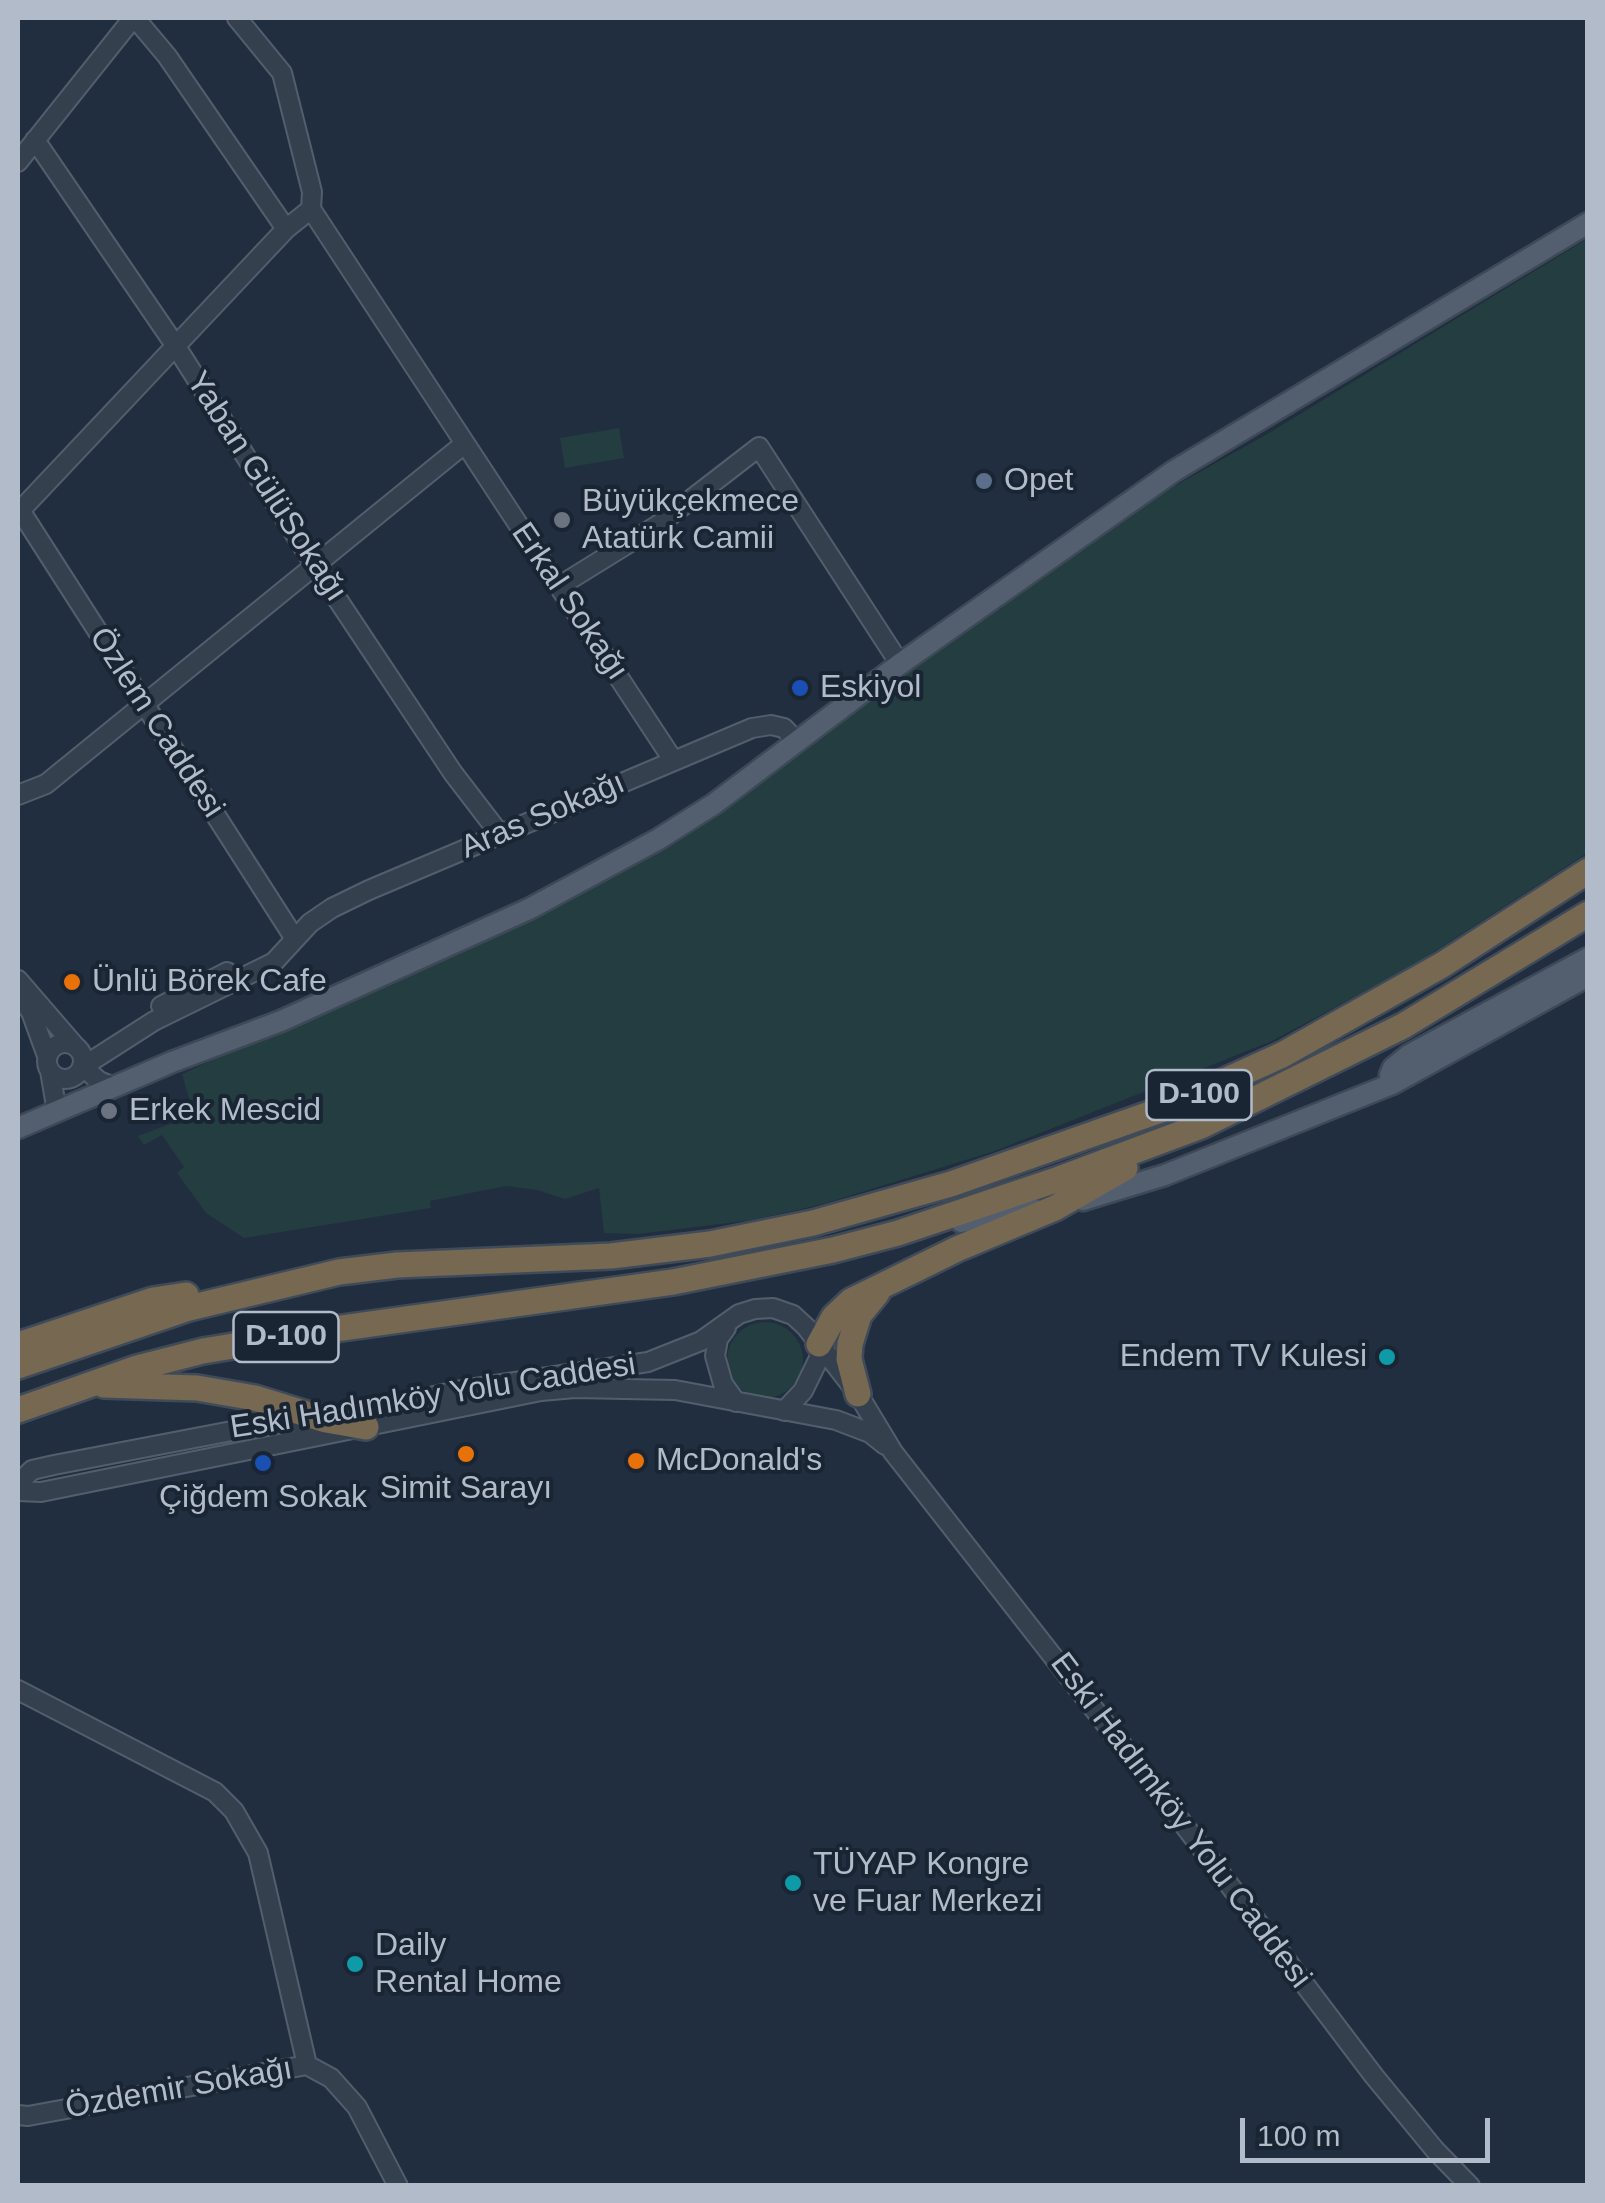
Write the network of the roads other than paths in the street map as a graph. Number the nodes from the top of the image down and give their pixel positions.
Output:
1 (134, 18) edge
2 (237, 18) edge
3 (34, 140) junction
4 (18, 162) edge
5 (311, 209) junction
6 (1588, 223) edge
7 (286, 229) junction
8 (175, 346) junction
9 (463, 445) junction
10 (18, 510) edge
11 (314, 564) junction
12 (561, 585) junction
13 (900, 664) junction
14 (144, 703) junction
15 (797, 742) junction
16 (674, 760) junction
17 (21, 795) edge
18 (499, 833) junction
19 (1588, 871) edge
20 (1588, 914) edge
21 (295, 939) junction
22 (1588, 958) edge
23 (1588, 976) edge
24 (18, 980) edge
25 (18, 994) edge
26 (58, 1026) junction
27 (36, 1029) junction
28 (81, 1057) junction
29 (48, 1063) junction
30 (1392, 1084) junction
31 (114, 1088) junction
32 (57, 1112) junction
33 (18, 1128) edge
34 (1176, 1136) junction
35 (1054, 1208) junction
36 (898, 1232) junction
37 (890, 1282) junction
38 (256, 1290) junction
39 (730, 1323) junction
40 (18, 1345) edge
41 (820, 1347) junction
42 (18, 1366) edge
43 (84, 1385) junction
44 (858, 1394) junction
45 (464, 1398) junction
46 (736, 1402) junction
47 (18, 1410) edge
48 (784, 1410) junction
49 (326, 1420) junction
50 (366, 1427) junction
51 (222, 1432) junction
52 (894, 1452) junction
53 (214, 1459) junction
54 (18, 1488) edge
55 (18, 1690) edge
56 (306, 2066) junction
57 (18, 2115) edge
58 (398, 2186) edge
59 (1470, 2186) edge

1 - 3 street
1 - 7 street
2 - 5 street
3 - 4 street
3 - 8 street, Yaban GülüSokağı
5 - 7 street
5 - 9 street, Erkal Sokağı
6 - 13 main road
7 - 8 street
8 - 10 street
8 - 11 street, Yaban GülüSokağı
9 - 11 street
9 - 12 street, Erkal Sokağı
10 - 14 street, Özlem Caddesi
11 - 14 street
11 - 18 street, Yaban GülüSokağı
12 - 13 street
12 - 16 street, Erkal Sokağı
13 - 15 main road
14 - 17 street
14 - 21 street, Özlem Caddesi
15 - 16 street, Aras Sokağı
15 - 31 main road
16 - 18 street, Aras Sokağı
18 - 21 street, Aras Sokağı
19 - 38 highway, D-100
20 - 34 highway, D-100
21 - 28 street, Aras Sokağı
22 - 30 main road
23 - 30 main road
24 - 26 street
25 - 27 street
26 - 27 street
26 - 28 street
27 - 29 street
28 - 29 street
28 - 29 street
28 - 31 street
29 - 32 street
30 - 35 main road
31 - 32 main road
32 - 33 main road
34 - 35 highway
34 - 36 highway, D-100
35 - 36 main road
35 - 37 highway
36 - 43 highway, D-100
37 - 41 highway
37 - 44 highway
38 - 40 highway
38 - 42 highway, D-100
39 - 41 street, Eski Hadımköy Yolu Caddesi
39 - 45 street, Eski Hadımköy Yolu Caddesi
39 - 46 street
41 - 44 street, Eski Hadımköy Yolu Caddesi
41 - 48 street
43 - 47 highway, D-100
43 - 49 highway
44 - 52 street, Eski Hadımköy Yolu Caddesi
45 - 46 street, Eski Hadımköy Yolu Caddesi
45 - 49 street, Eski Hadımköy Yolu Caddesi
45 - 50 street, Eski Hadımköy Yolu Caddesi
46 - 48 street, Eski Hadımköy Yolu Caddesi
48 - 52 street, Eski Hadımköy Yolu Caddesi
49 - 50 highway
49 - 51 street, Eski Hadımköy Yolu Caddesi
50 - 53 street, Eski Hadımköy Yolu Caddesi
51 - 53 street
51 - 54 street, Eski Hadımköy Yolu Caddesi
52 - 59 street, Eski Hadımköy Yolu Caddesi
53 - 54 street, Eski Hadımköy Yolu Caddesi
55 - 56 street
56 - 57 street, Özdemir Sokağı
56 - 58 street, Özdemir Sokağı

